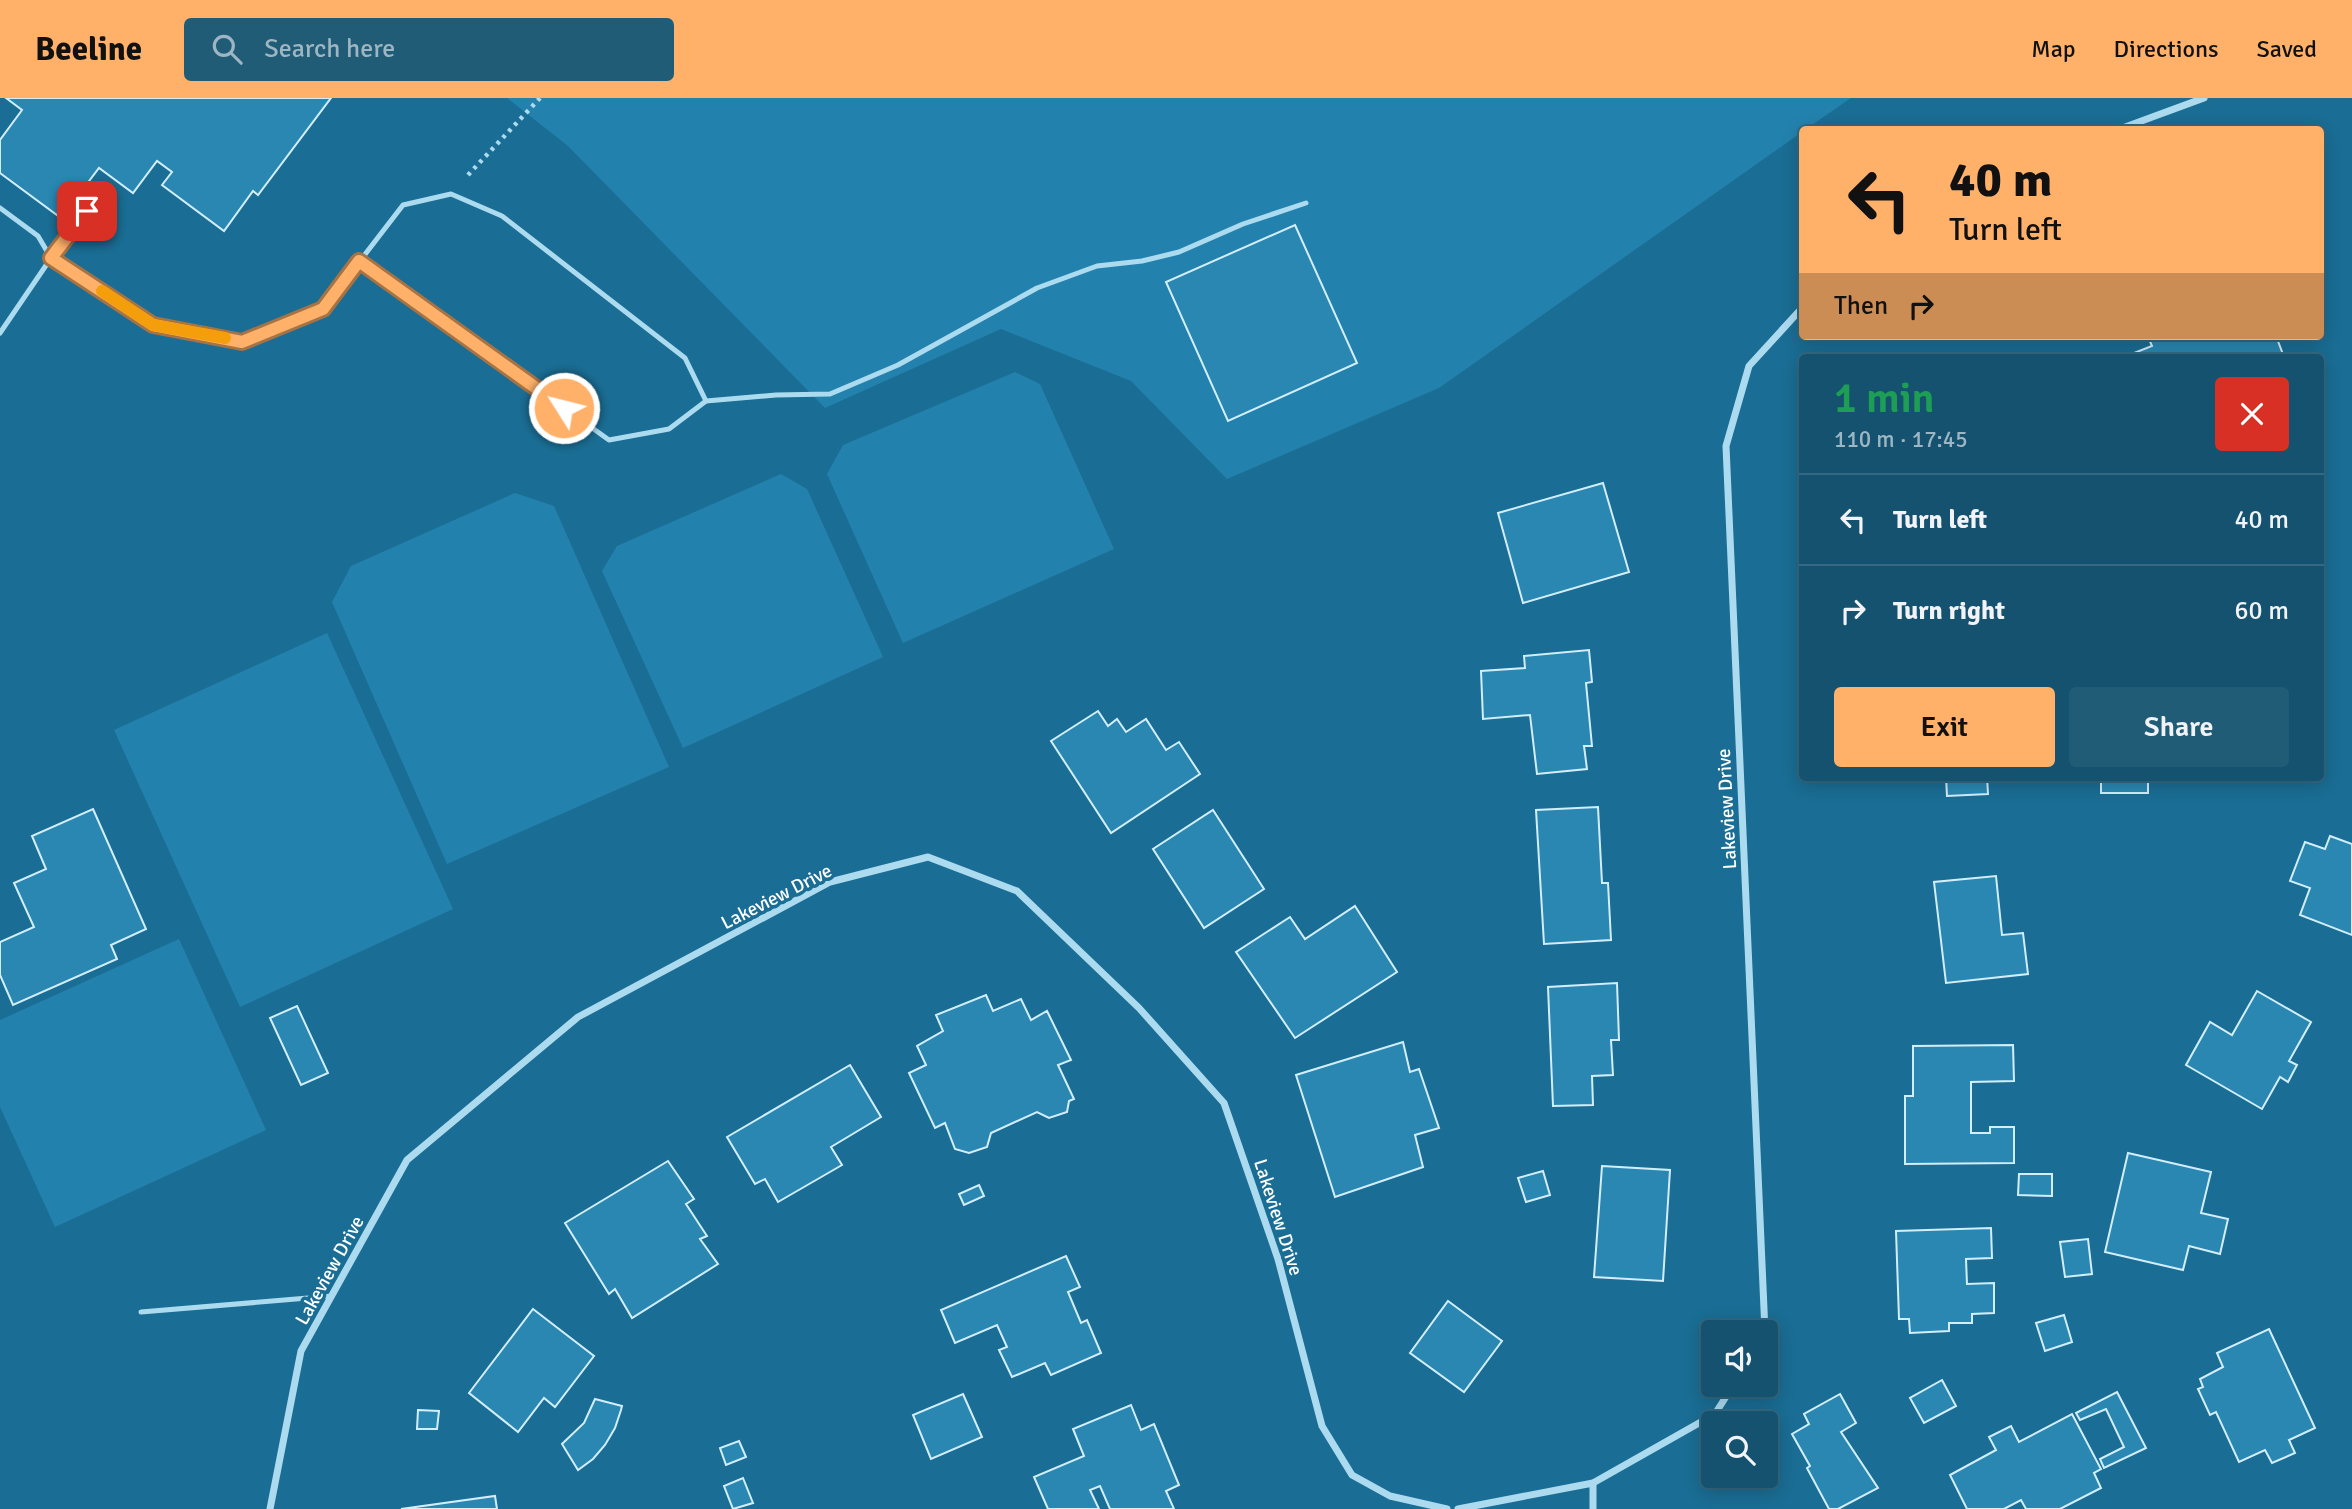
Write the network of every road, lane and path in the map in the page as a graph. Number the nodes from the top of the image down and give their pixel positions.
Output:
1 (540, 98) edge
2 (2204, 98) edge
3 (2129, 126) edge
4 (451, 194) junction
5 (74, 201) dead end
6 (1306, 203) dead end
7 (0, 208) edge
8 (51, 258) junction
9 (359, 261) junction
10 (1799, 312) edge
11 (0, 333) edge
12 (706, 401) junction
13 (332, 1296) junction
14 (141, 1312) dead end
15 (1764, 1320) edge
16 (1726, 1397) edge
17 (1593, 1483) junction
18 (270, 1509) edge
19 (1447, 1509) edge
20 (1458, 1509) edge
21 (1593, 1509) edge

1 - 4 path
2 - 3 street
4 - 9 lane
4 - 12 lane
5 - 8 lane
6 - 12 lane
7 - 8 lane
8 - 9 lane
8 - 11 lane
9 - 12 lane
10 - 15 street, Lakeview Drive
13 - 14 lane
13 - 18 street, Lakeview Drive
13 - 19 street, Lakeview Drive
16 - 17 street
17 - 20 street
17 - 21 street

